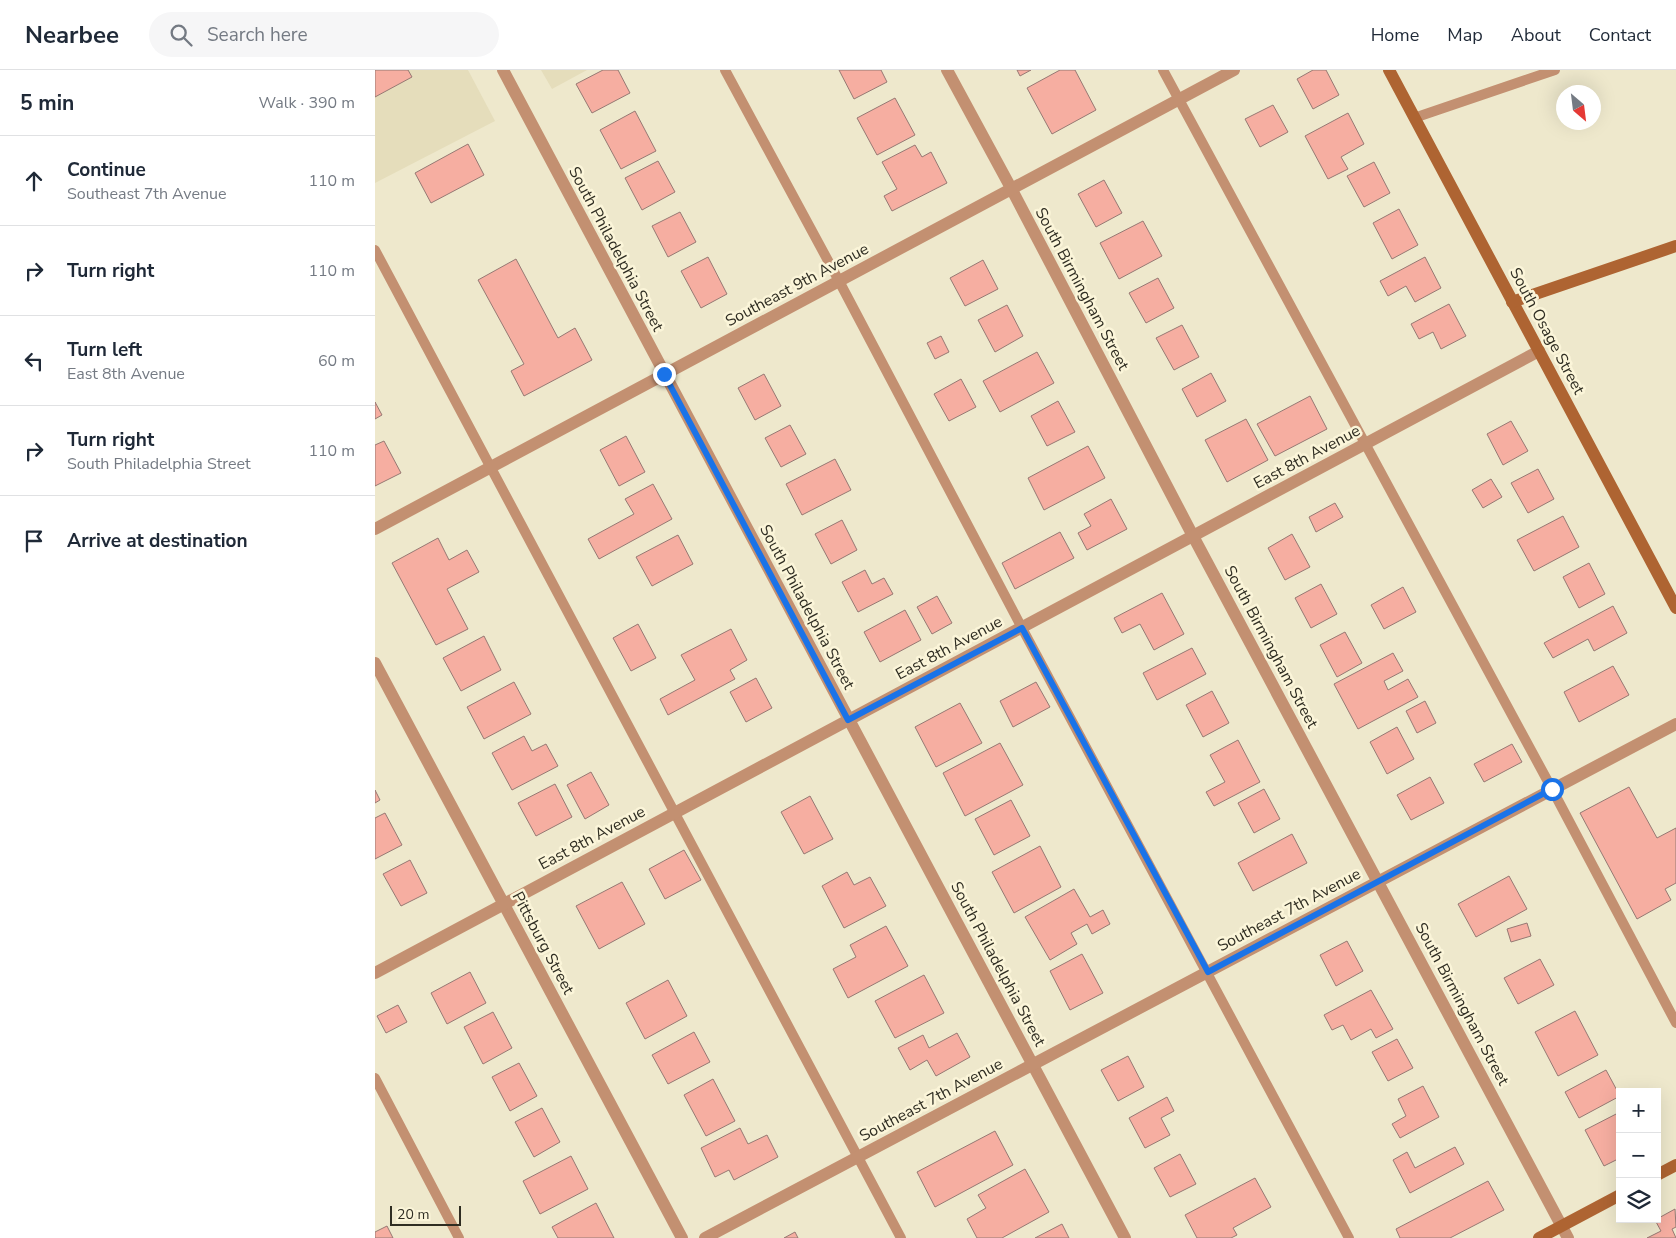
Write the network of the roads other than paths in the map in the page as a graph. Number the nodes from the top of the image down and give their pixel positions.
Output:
1 (503, 70) edge
2 (725, 70) edge
3 (947, 70) edge
4 (1163, 70) edge
5 (1234, 70) edge
6 (1389, 70) edge
7 (1555, 70) edge
8 (1179, 100) junction
9 (1414, 118) junction
10 (1011, 188) junction
11 (1676, 246) edge
12 (375, 250) edge
13 (839, 281) junction
14 (1513, 302) junction
15 (1539, 351) junction
16 (664, 374) junction
17 (1366, 444) junction
18 (490, 468) junction
19 (375, 529) edge
20 (1193, 536) junction
21 (1676, 608) edge
22 (1022, 628) junction
23 (375, 663) edge
24 (848, 720) junction
25 (1676, 724) edge
26 (1552, 789) junction
27 (673, 813) junction
28 (1378, 882) junction
29 (503, 904) junction
30 (1208, 972) junction
31 (375, 973) edge
32 (1676, 1022) edge
33 (1033, 1064) junction
34 (375, 1078) edge
35 (858, 1157) junction
36 (1676, 1164) edge
37 (1661, 1172) edge
38 (1616, 1197) edge
39 (1562, 1226) junction
40 (459, 1238) edge
41 (682, 1238) edge
42 (705, 1238) edge
43 (901, 1238) edge
44 (1125, 1238) edge
45 (1349, 1238) edge
46 (1539, 1238) edge
47 (1568, 1238) edge

1 - 16 street, South Philadelphia Street
2 - 13 lane
3 - 10 street, South Birmingham Street
4 - 8 lane
5 - 8 street, Southeast 9th Avenue
6 - 9 street, South Osage Street
7 - 9 lane
8 - 10 street, Southeast 9th Avenue
8 - 17 lane
9 - 14 street, South Osage Street
10 - 13 street, Southeast 9th Avenue
10 - 20 street, South Birmingham Street
11 - 14 street
12 - 18 lane
13 - 16 street, Southeast 9th Avenue
13 - 22 lane
14 - 15 street, South Osage Street
15 - 17 street, East 8th Avenue
15 - 21 street, South Osage Street
16 - 18 street, Southeast 9th Avenue
16 - 24 street, South Philadelphia Street
17 - 20 street, East 8th Avenue
17 - 26 lane
18 - 19 street, Southeast 9th Avenue
18 - 27 lane
20 - 22 street, East 8th Avenue
20 - 28 street, South Birmingham Street
22 - 24 street, East 8th Avenue
22 - 30 lane
23 - 29 street, Pittsburg Street
24 - 27 street, East 8th Avenue
24 - 33 street, South Philadelphia Street
25 - 26 street, Southeast 7th Avenue
26 - 28 street, Southeast 7th Avenue
26 - 32 lane
27 - 29 street, East 8th Avenue
27 - 35 lane
28 - 30 street, Southeast 7th Avenue
28 - 39 street, South Birmingham Street
29 - 31 street, East 8th Avenue
29 - 41 street, Pittsburg Street
30 - 33 street, Southeast 7th Avenue
30 - 45 lane
33 - 35 street, Southeast 7th Avenue
33 - 44 street, South Philadelphia Street
34 - 40 lane
35 - 42 street, Southeast 7th Avenue
35 - 43 lane
36 - 37 street
38 - 39 street
39 - 46 street
39 - 47 street, South Birmingham Street

